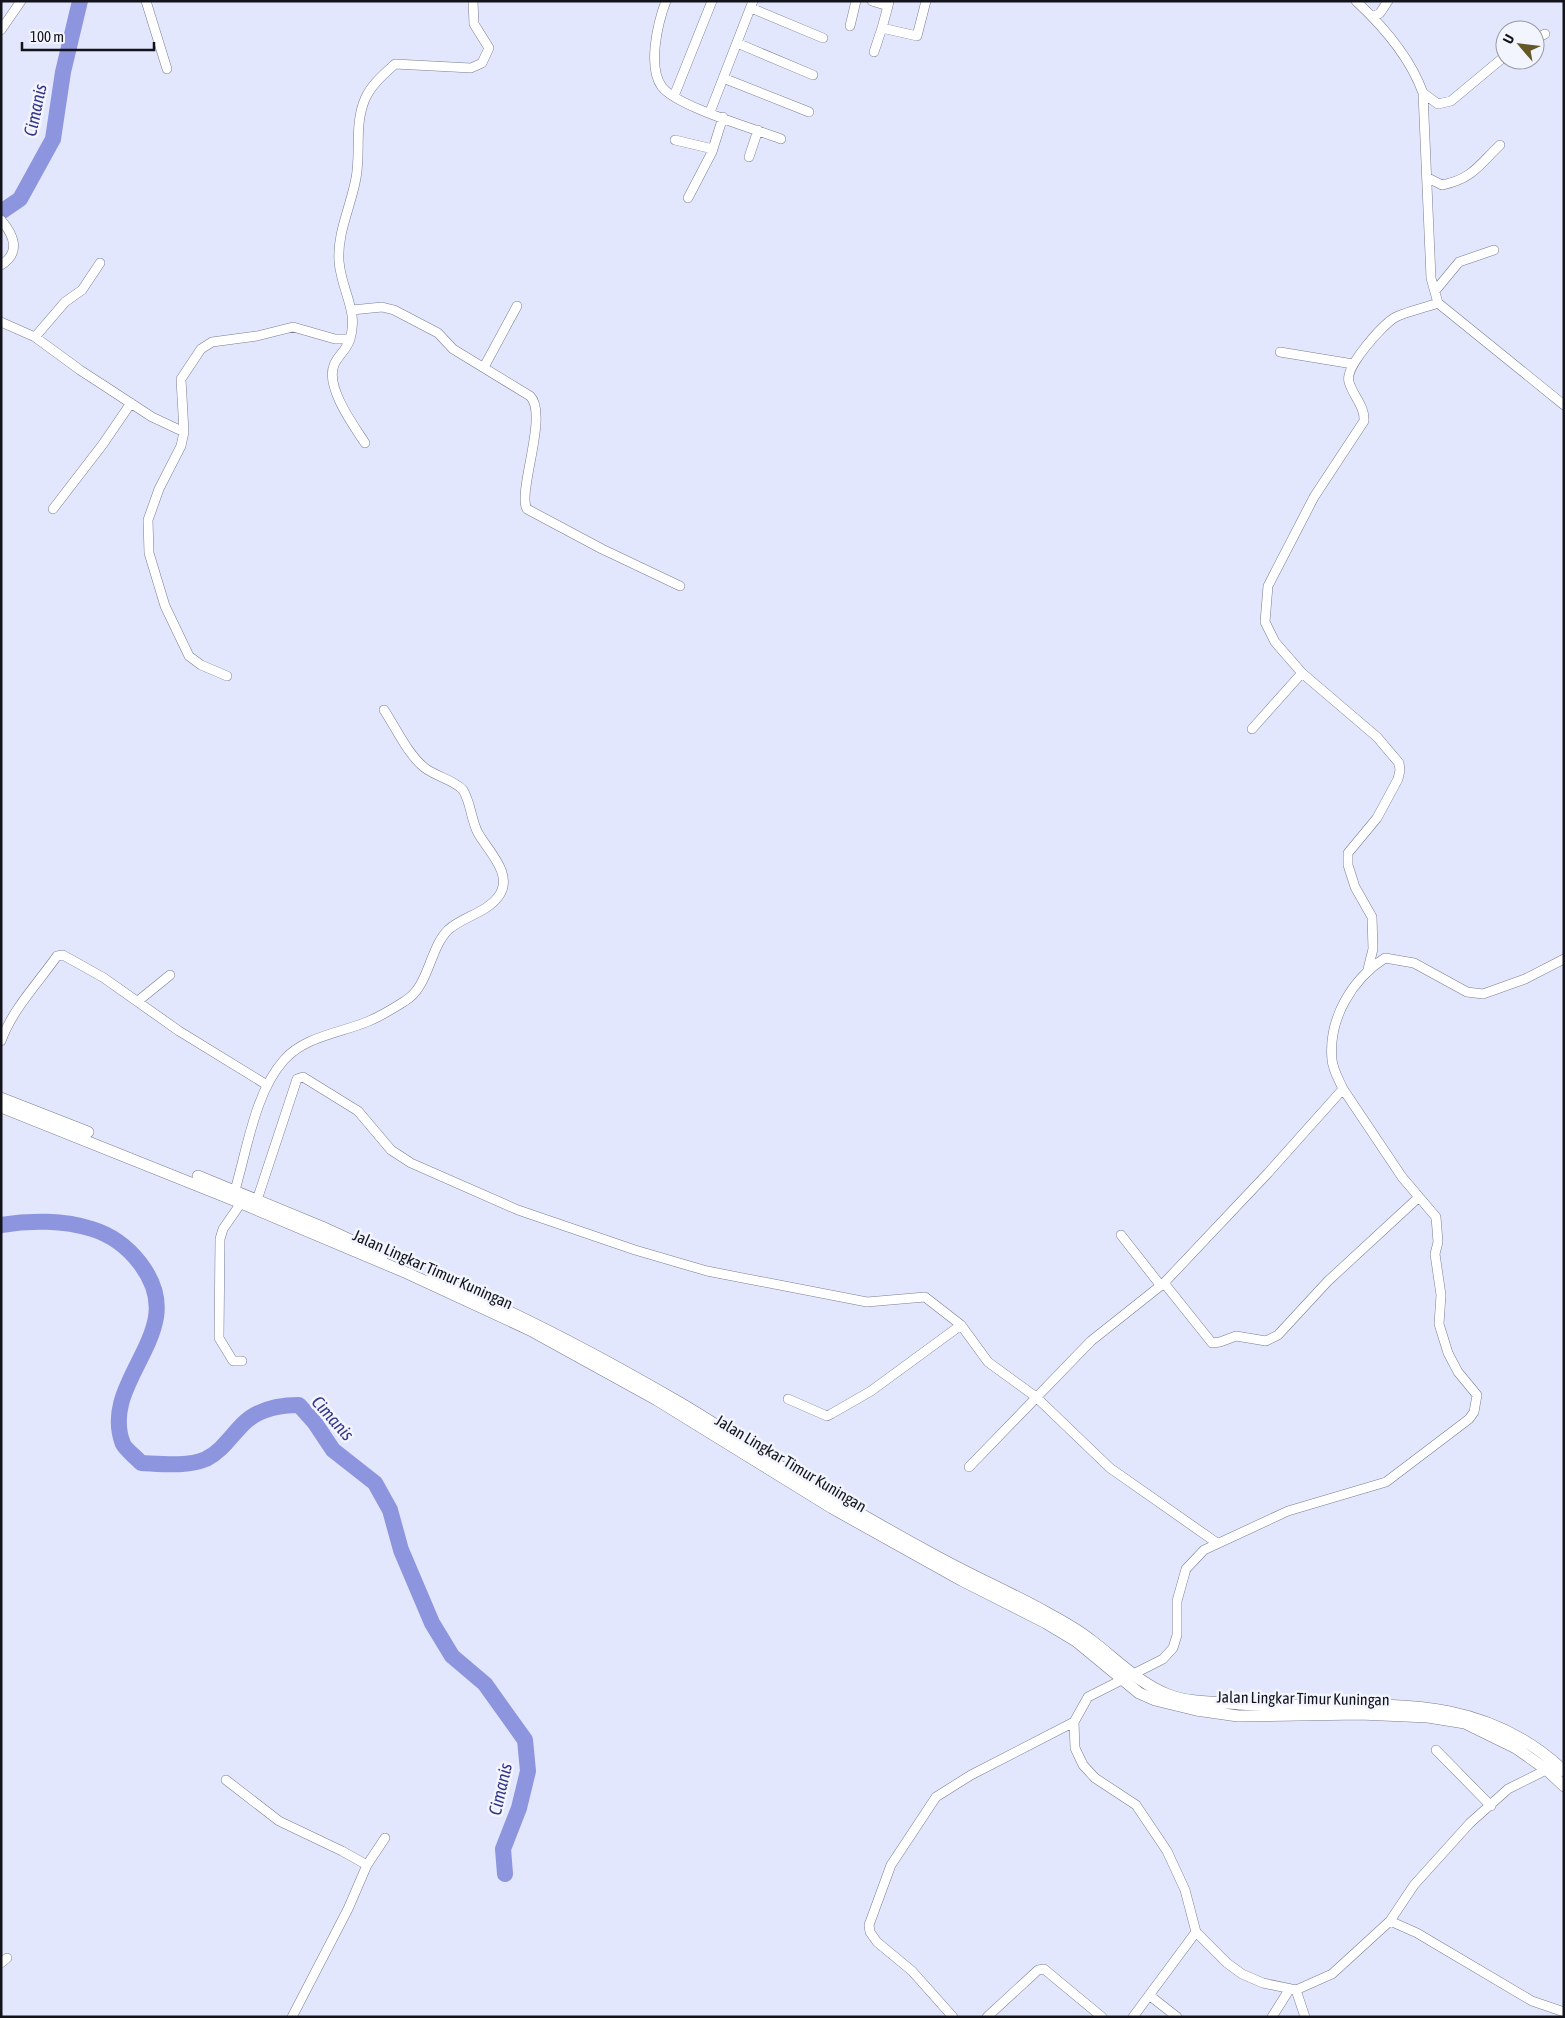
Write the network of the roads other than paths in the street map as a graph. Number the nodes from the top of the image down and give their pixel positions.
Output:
1 (22, 1) edge
2 (146, 1) edge
3 (473, 1) edge
4 (666, 1) edge
5 (712, 1) edge
6 (856, 1) edge
7 (872, 1) edge
8 (926, 1) edge
9 (1356, 1) edge
10 (1388, 1) edge
11 (752, 4) edge
12 (888, 4) edge
13 (1373, 17) junction
14 (850, 26) dead end
15 (882, 28) junction
16 (1, 30) edge
17 (823, 38) dead end
18 (737, 43) junction
19 (874, 52) dead end
20 (1495, 64) edge
21 (167, 69) dead end
22 (813, 75) dead end
23 (723, 78) junction
24 (1423, 93) junction
25 (674, 96) junction
26 (710, 112) junction
27 (809, 112) dead end
28 (723, 117) junction
29 (758, 130) junction
30 (782, 139) dead end
31 (675, 140) dead end
32 (1500, 145) dead end
33 (713, 150) junction
34 (749, 158) dead end
35 (1428, 178) junction
36 (688, 198) dead end
37 (3, 221) edge
38 (1494, 250) dead end
39 (100, 263) dead end
40 (1, 265) edge
41 (1435, 291) junction
42 (1438, 303) junction
43 (517, 306) dead end
44 (352, 310) junction
45 (1, 322) edge
46 (34, 337) junction
47 (350, 338) junction
48 (1280, 352) dead end
49 (1353, 364) junction
50 (484, 367) junction
51 (131, 403) junction
52 (1564, 405) edge
53 (184, 432) junction
54 (365, 443) dead end
55 (54, 510) dead end
56 (680, 586) dead end
57 (1302, 673) junction
58 (227, 676) dead end
59 (384, 710) dead end
60 (1252, 729) dead end
61 (1564, 959) edge
62 (1368, 969) junction
63 (170, 976) dead end
64 (138, 1001) junction
65 (1, 1041) edge
66 (267, 1085) junction
67 (1343, 1089) junction
68 (1, 1098) edge
69 (1, 1106) edge
70 (235, 1190) junction
71 (1419, 1197) junction
72 (257, 1200) junction
73 (241, 1202) junction
74 (1121, 1234) dead end
75 (1162, 1285) junction
76 (961, 1325) junction
77 (242, 1361) dead end
78 (1036, 1397) junction
79 (788, 1399) dead end
80 (969, 1467) dead end
81 (1217, 1543) junction
82 (1134, 1674) junction
83 (1120, 1679) junction
84 (1074, 1722) junction
85 (1436, 1750) dead end
86 (1556, 1768) edge
87 (226, 1780) dead end
88 (1564, 1786) edge
89 (1491, 1806) junction
90 (385, 1838) dead end
91 (367, 1866) junction
92 (1390, 1921) junction
93 (1196, 1932) junction
94 (1293, 1990) junction
95 (1149, 1995) junction
96 (1561, 2013) edge
97 (292, 2017) edge
98 (953, 2017) edge
99 (987, 2017) edge
100 (1102, 2017) edge
101 (1133, 2017) edge
102 (1176, 2017) edge
103 (1272, 2017) edge
104 (1305, 2017) edge

1 - 16 street
2 - 21 street
3 - 44 street
4 - 25 street
5 - 25 street
6 - 14 street
7 - 12 street
8 - 15 street
9 - 13 street
10 - 13 street
11 - 17 street
11 - 18 street
12 - 15 street
13 - 24 street
15 - 19 street
18 - 22 street
18 - 23 street
20 - 24 street
23 - 26 street
23 - 27 street
24 - 35 street
25 - 26 street
26 - 28 street
28 - 29 street
28 - 33 street
29 - 30 street
29 - 34 street
31 - 33 street
32 - 35 street
33 - 36 street
35 - 41 street
37 - 40 street
38 - 41 street
39 - 46 street
41 - 42 street
42 - 49 street
42 - 52 street
43 - 50 street
44 - 47 street
44 - 50 street
45 - 46 street
46 - 51 street
47 - 53 street
47 - 54 street
48 - 49 street
49 - 57 street
50 - 56 street
51 - 53 street
51 - 55 street
53 - 58 street
57 - 60 street
57 - 62 street
59 - 66 street
61 - 62 street
62 - 67 street
63 - 64 street
64 - 65 street
64 - 66 street
66 - 70 street
67 - 71 street
67 - 75 street
68 - 70 main road, Jalan Lingkar Timur Kuningan
69 - 73 main road, Jalan Lingkar Timur Kuningan
70 - 72 main road, Jalan Lingkar Timur Kuningan
71 - 75 street
71 - 81 street
72 - 76 street
72 - 82 main road, Jalan Lingkar Timur Kuningan
73 - 77 street
73 - 83 main road, Jalan Lingkar Timur Kuningan
74 - 75 street
75 - 78 street
76 - 78 street
76 - 79 street
78 - 80 street
78 - 81 street
81 - 82 street
82 - 83 street
82 - 86 main road, Jalan Lingkar Timur Kuningan
83 - 84 street
83 - 86 main road, Jalan Lingkar Timur Kuningan
84 - 93 street
84 - 98 street
85 - 89 street
86 - 88 main road, Jalan Lingkar Timur Kuningan
86 - 89 street
87 - 91 street
89 - 92 street
90 - 91 street
91 - 97 street
92 - 94 street
92 - 96 street
93 - 94 street
93 - 95 street
94 - 103 street
94 - 104 street
95 - 101 street
95 - 102 street
99 - 100 street

